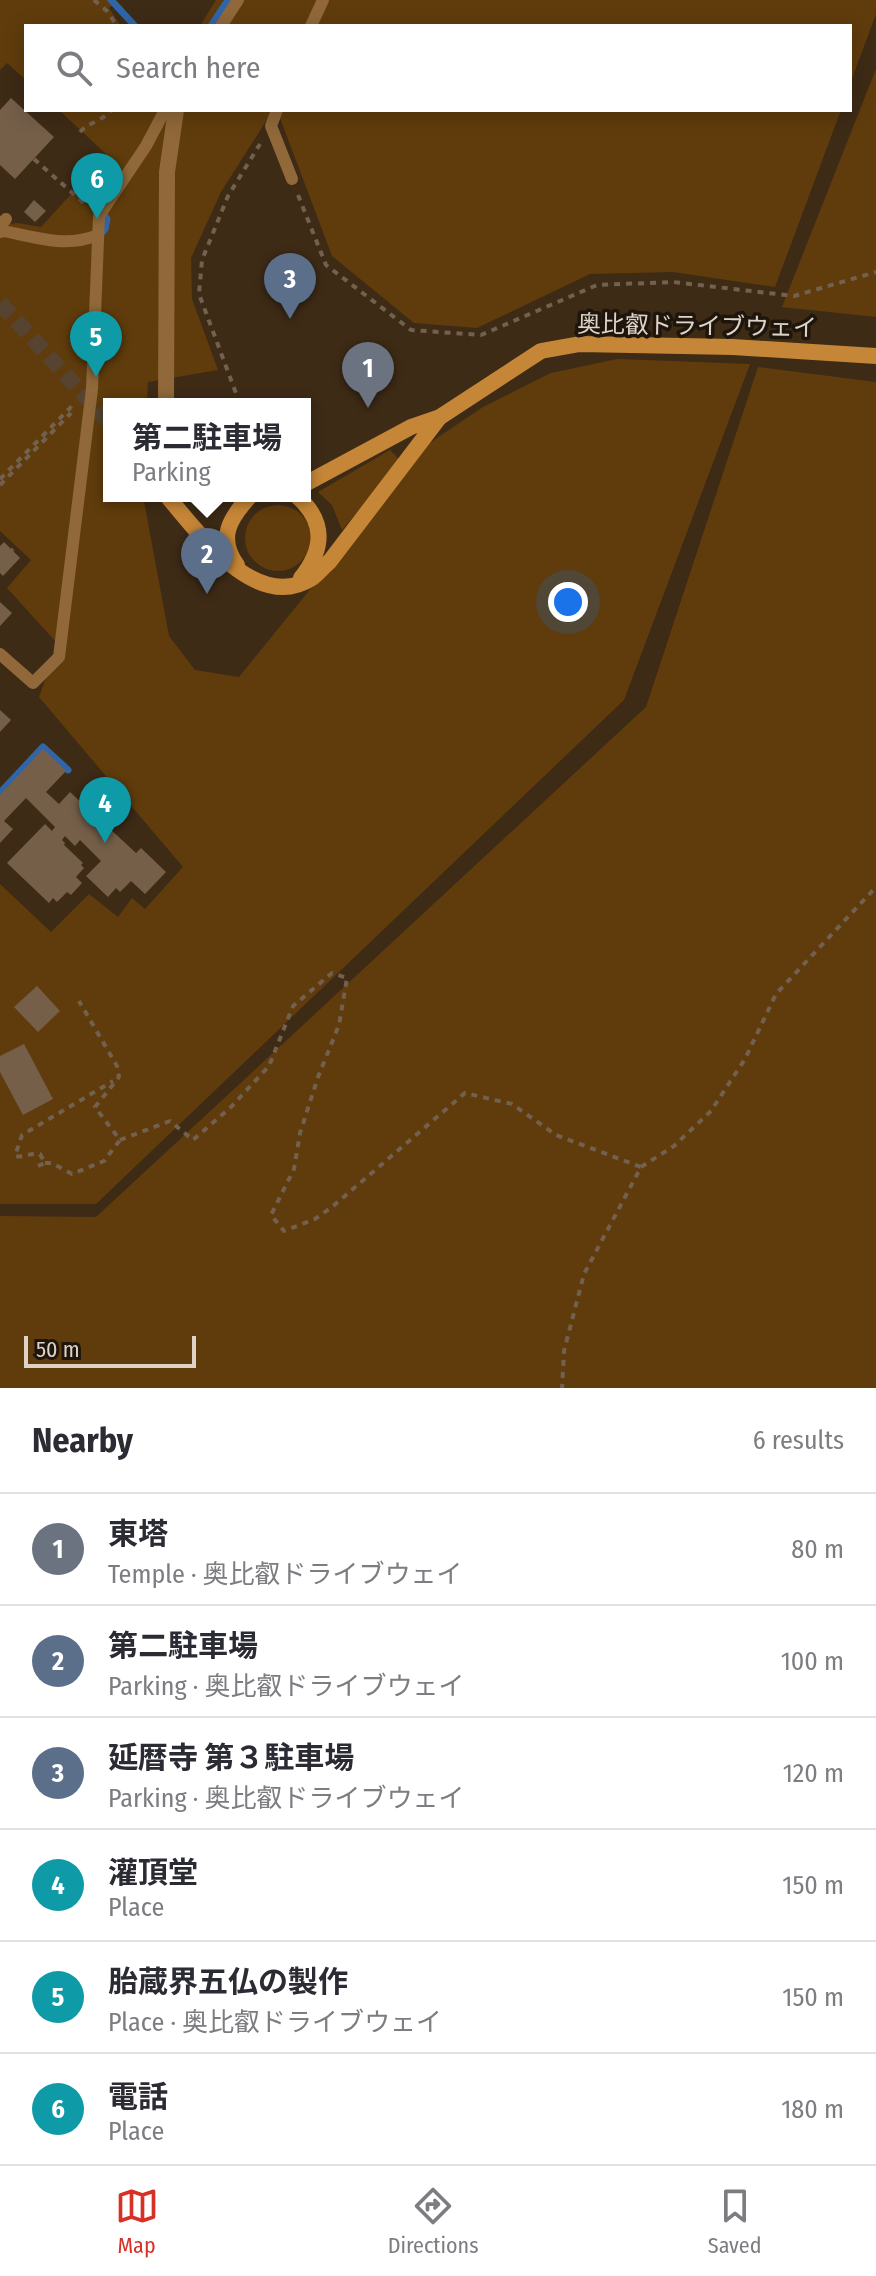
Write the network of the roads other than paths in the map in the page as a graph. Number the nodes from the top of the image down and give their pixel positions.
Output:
1 (238, 0) edge
2 (323, 0) edge
3 (222, 24) edge
4 (312, 24) edge
5 (164, 112) edge
6 (176, 112) edge
7 (276, 112) edge
8 (292, 179) road end
9 (0, 232) edge
10 (98, 235) junction
11 (876, 356) edge
12 (166, 398) edge
13 (440, 417) junction
14 (311, 481) edge
15 (172, 502) edge
16 (244, 502) edge
17 (303, 502) edge
18 (245, 576) junction
19 (297, 584) junction
20 (0, 654) edge

1 - 3 lane
2 - 4 lane
5 - 10 lane
6 - 12 street
7 - 8 lane
9 - 10 lane
10 - 20 lane
11 - 13 street, 奥比叡ドライブウェイ
13 - 14 street, 奥比叡ドライブウェイ
13 - 19 street, 奥比叡ドライブウェイ
15 - 18 street
16 - 18 street
17 - 19 street
18 - 19 street

